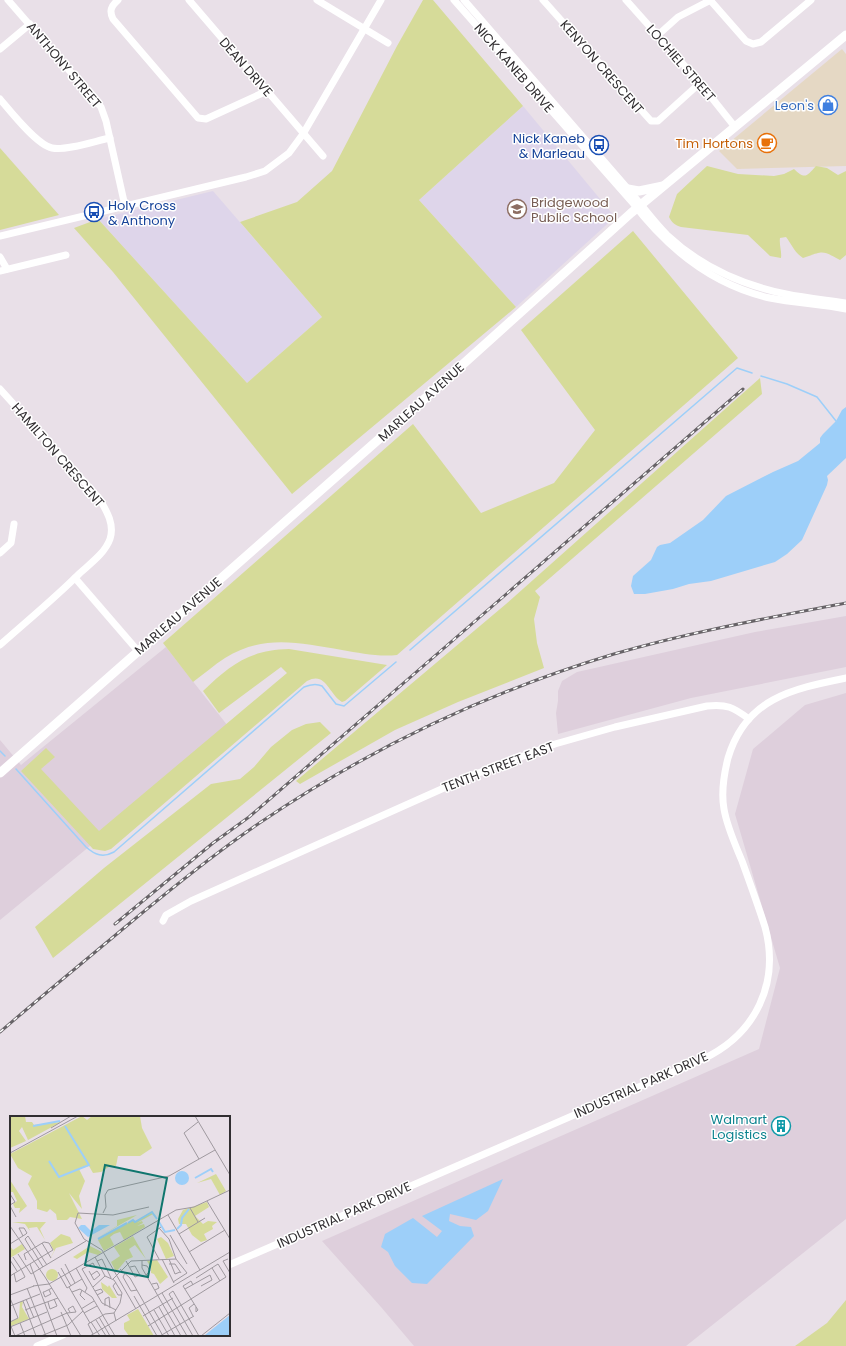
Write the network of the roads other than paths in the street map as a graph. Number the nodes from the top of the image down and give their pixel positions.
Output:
1 (8, 0) edge
2 (118, 0) edge
3 (189, 0) edge
4 (317, 0) edge
5 (380, 0) edge
6 (454, 0) edge
7 (464, 0) edge
8 (543, 0) edge
9 (626, 0) edge
10 (710, 0) edge
11 (811, 0) edge
12 (30, 24) junction
13 (364, 28) junction
14 (658, 35) junction
15 (846, 35) edge
16 (388, 43) dead end
17 (0, 49) edge
18 (700, 83) junction
19 (267, 91) junction
20 (0, 99) edge
21 (735, 127) junction
22 (303, 134) junction
23 (110, 138) junction
24 (323, 156) dead end
25 (664, 186) junction
26 (628, 188) junction
27 (125, 206) junction
28 (640, 207) junction
29 (0, 236) edge
30 (66, 255) dead end
31 (0, 257) edge
32 (3, 270) edge
33 (846, 303) edge
34 (846, 309) edge
35 (0, 389) edge
36 (14, 524) dead end
37 (0, 553) edge
38 (75, 578) junction
39 (0, 645) edge
40 (138, 651) junction
41 (846, 678) edge
42 (749, 719) junction
43 (0, 773) edge
44 (163, 921) dead end
45 (230, 1264) edge
46 (61, 1336) edge
47 (37, 1346) edge

1 - 12 street, ANTHONY STREET
2 - 19 street
3 - 19 street, DEAN DRIVE
4 - 13 street
5 - 13 street
6 - 28 street, NICK KANEB DRIVE
7 - 26 street, NICK KANEB DRIVE
8 - 18 street, KENYON CRESCENT
9 - 14 street, LOCHIEL STREET
10 - 11 street
10 - 14 street
12 - 17 street
12 - 23 street, ANTHONY STREET
13 - 16 street
13 - 22 street
14 - 18 street, LOCHIEL STREET
15 - 21 main road, MARLEAU AVENUE
18 - 21 street, LOCHIEL STREET
19 - 22 street, DEAN DRIVE
20 - 23 street
21 - 25 main road, MARLEAU AVENUE
22 - 24 street, DEAN DRIVE
22 - 27 street
23 - 27 street, ANTHONY STREET
25 - 26 main road
25 - 28 main road, MARLEAU AVENUE
26 - 28 street, NICK KANEB DRIVE
27 - 29 street
28 - 33 street, NICK KANEB DRIVE
28 - 34 street, NICK KANEB DRIVE
28 - 40 main road, MARLEAU AVENUE
30 - 32 street
31 - 32 street
35 - 38 street, HAMILTON CRESCENT
36 - 37 street
38 - 39 street, HAMILTON CRESCENT
38 - 40 street
40 - 43 main road, MARLEAU AVENUE
41 - 42 street
42 - 44 street, TENTH STREET EAST
42 - 45 street, INDUSTRIAL PARK DRIVE
46 - 47 street

